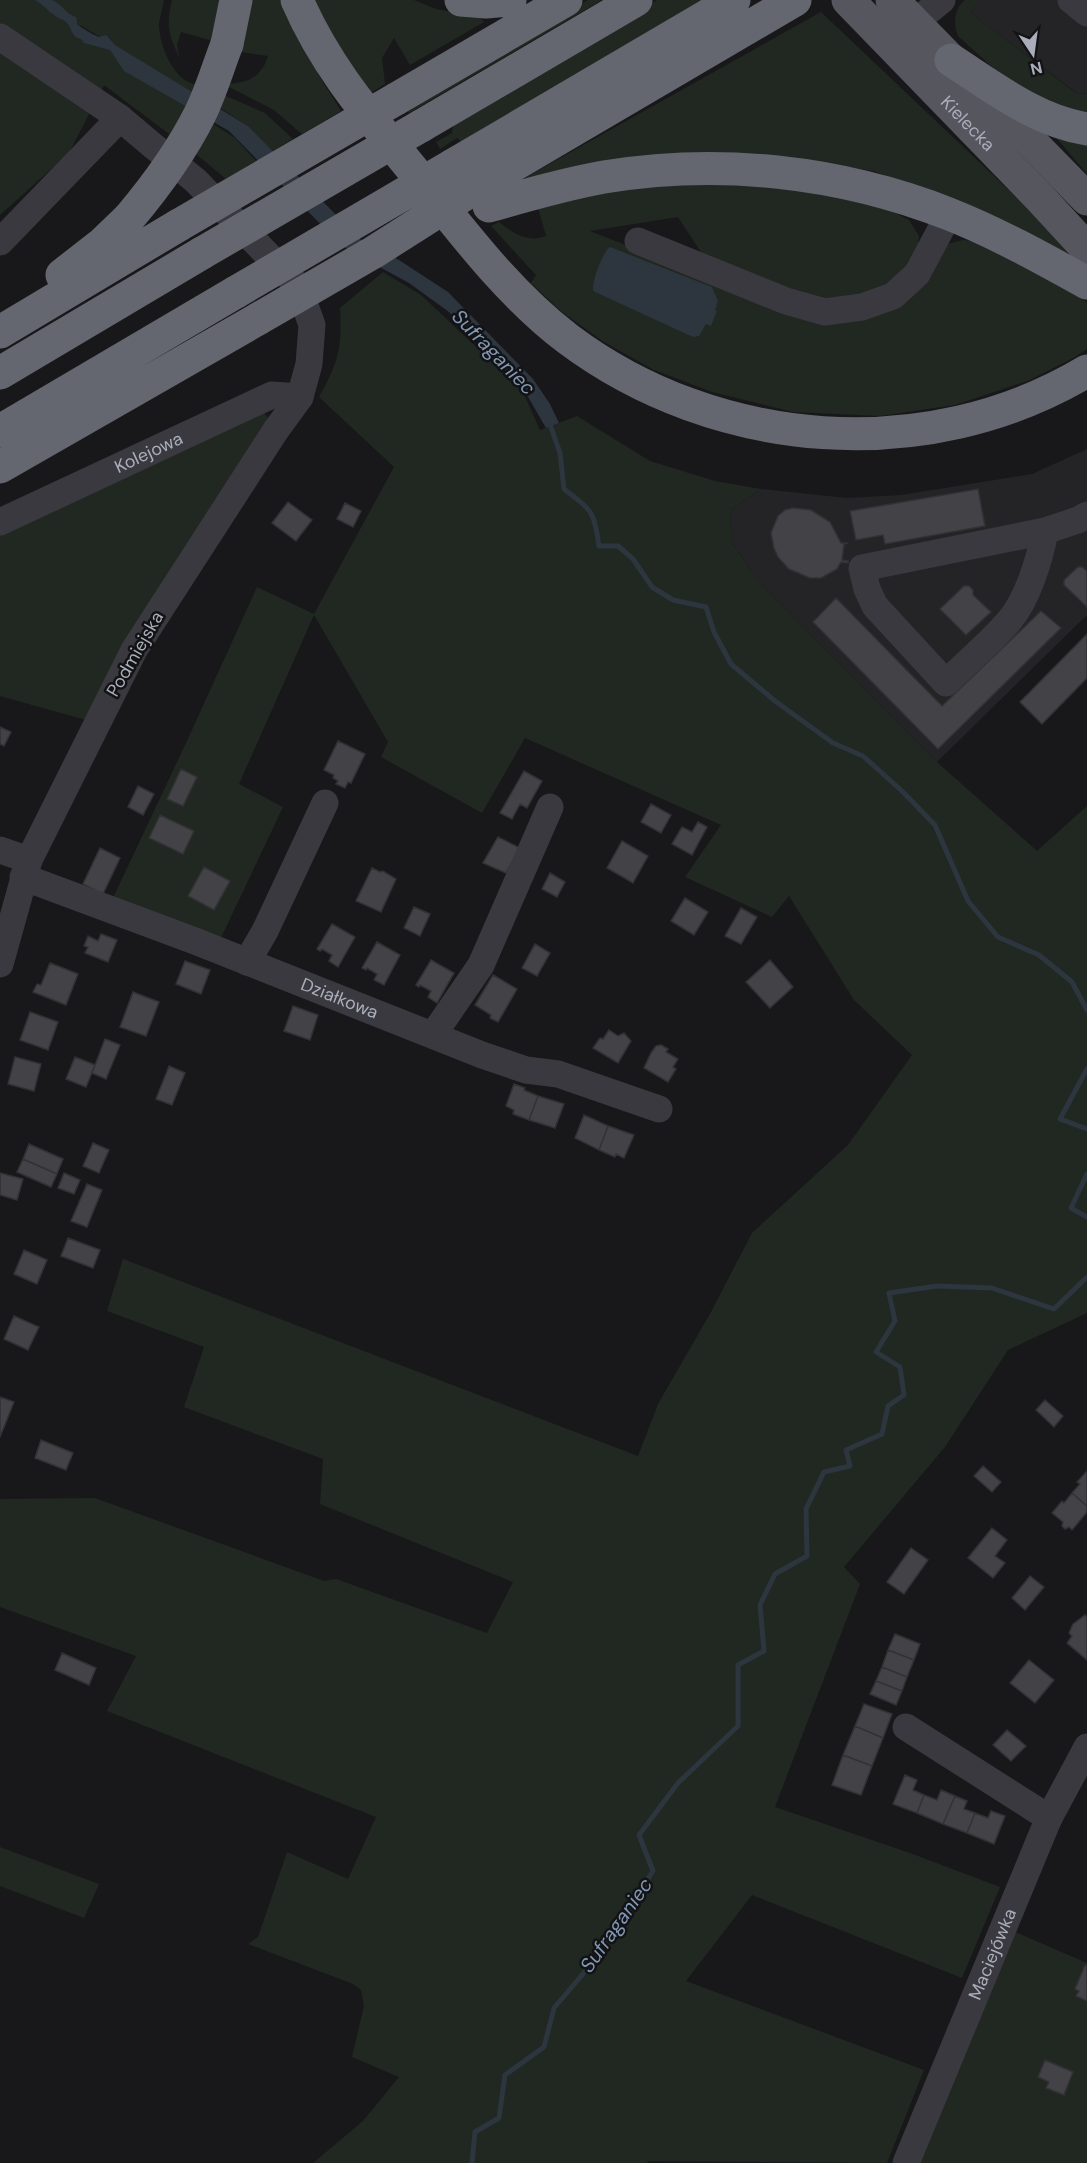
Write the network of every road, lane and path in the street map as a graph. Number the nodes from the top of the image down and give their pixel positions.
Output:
1 (236, 0) edge
2 (297, 0) edge
3 (460, 0) edge
4 (510, 0) edge
5 (566, 0) edge
6 (636, 0) edge
7 (734, 0) edge
8 (795, 0) edge
9 (848, 0) edge
10 (942, 0) edge
11 (1071, 0) edge
12 (903, 11) edge
13 (1087, 13) edge
14 (0, 37) edge
15 (951, 60) junction
16 (120, 118) junction
17 (1087, 129) edge
18 (472, 187) junction
19 (1087, 199) edge
20 (949, 214) junction
21 (638, 241) dead end
22 (0, 242) edge
23 (1087, 249) edge
24 (1087, 284) edge
25 (0, 324) edge
26 (0, 332) edge
27 (1087, 371) edge
28 (0, 373) edge
29 (300, 396) junction
30 (0, 431) edge
31 (0, 467) edge
32 (1087, 515) edge
33 (0, 522) edge
34 (1046, 531) junction
35 (325, 803) dead end
36 (550, 807) dead end
37 (0, 850) edge
38 (26, 869) junction
39 (247, 962) junction
40 (0, 964) edge
41 (432, 1035) junction
42 (659, 1109) dead end
43 (906, 1727) dead end
44 (1087, 1747) edge
45 (1049, 1818) junction
46 (906, 2163) edge

1 - 25 highway, bridge
2 - 27 highway
3 - 4 highway
5 - 26 highway, bridge
6 - 28 highway, bridge
7 - 18 highway
8 - 18 highway
9 - 23 main road, Kielecka
10 - 12 street
11 - 13 street
12 - 15 main road, Kielecka
14 - 16 street, Podmiejska
15 - 17 highway
15 - 19 main road, Kielecka
16 - 22 street
16 - 29 street, Podmiejska
18 - 20 highway
18 - 30 highway, bridge
18 - 31 highway, bridge
20 - 21 street
20 - 24 highway
29 - 33 street, Kolejowa
29 - 38 street, Podmiejska
32 - 34 street
34 - 34 street
35 - 39 street
36 - 41 street
37 - 38 street, Działkowa
38 - 39 street, Działkowa
38 - 40 street, Podmiejska
39 - 41 street, Działkowa
41 - 42 street, Działkowa
43 - 45 street
44 - 45 street, Maciejówka
45 - 46 street, Maciejówka

